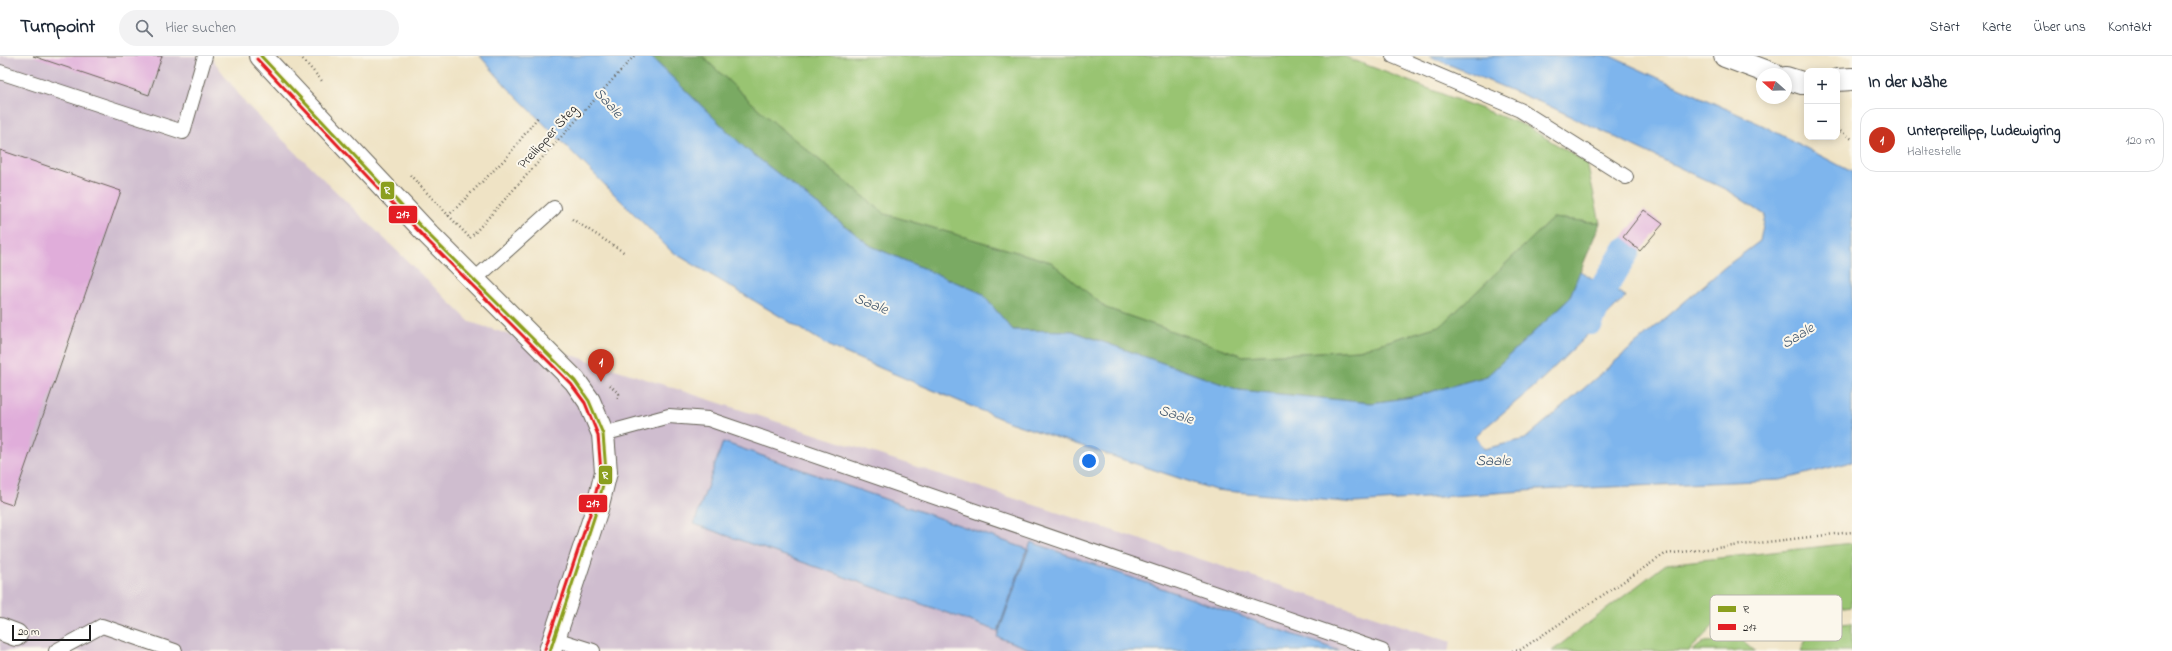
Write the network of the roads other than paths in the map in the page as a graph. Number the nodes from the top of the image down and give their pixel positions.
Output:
1 (205, 56) edge
2 (261, 56) edge
3 (1393, 56) edge
4 (1725, 56) edge
5 (1757, 68) edge
6 (0, 72) edge
7 (1852, 79) edge
8 (1792, 80) edge
9 (1840, 80) edge
10 (1804, 83) edge
11 (1626, 177) dead end
12 (554, 208) road end
13 (474, 280) junction
14 (603, 434) junction
15 (553, 645) edge
16 (56, 651) edge
17 (175, 651) edge
18 (593, 651) edge
19 (1382, 651) edge

1 - 6 lane
2 - 13 street
3 - 11 lane
4 - 5 street
7 - 9 street
8 - 10 street
12 - 13 lane
13 - 14 street
14 - 15 street
14 - 19 lane
15 - 18 lane
16 - 17 lane

